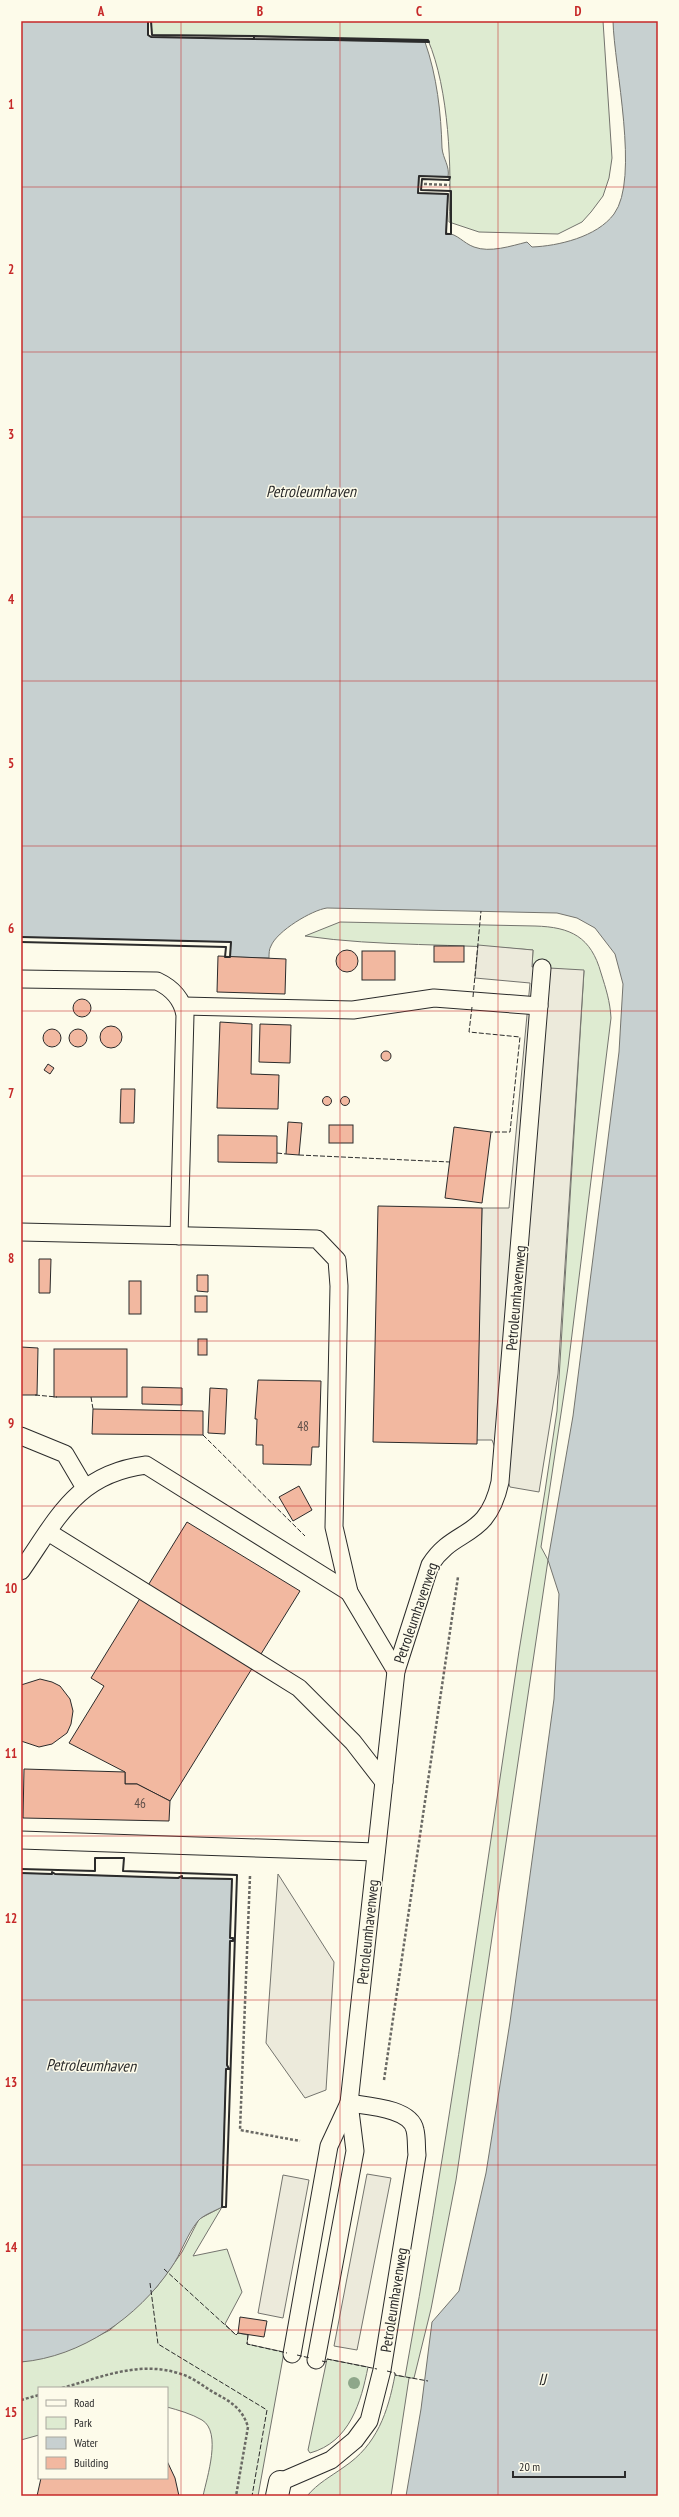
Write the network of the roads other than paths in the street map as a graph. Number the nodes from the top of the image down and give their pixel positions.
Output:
1 (542, 968) dead end
2 (21, 978) edge
3 (184, 1006) junction
4 (539, 1006) junction
5 (21, 1232) edge
6 (179, 1236) junction
7 (21, 1436) edge
8 (85, 1488) junction
9 (48, 1532) junction
10 (21, 1571) edge
11 (349, 1592) junction
12 (396, 1671) junction
13 (384, 1782) junction
14 (21, 1840) edge
15 (376, 1852) junction
16 (349, 2103) junction
17 (292, 2354) dead end
18 (316, 2360) dead end
19 (279, 2489) edge

1 - 4 lane, Petroleumhavenweg
2 - 3 lane
3 - 4 lane
3 - 6 lane
4 - 12 lane, Petroleumhavenweg
5 - 6 lane
6 - 11 lane
7 - 8 lane
8 - 9 lane
8 - 11 lane
9 - 10 lane
9 - 13 lane
11 - 12 lane
12 - 13 lane, Petroleumhavenweg
13 - 15 lane, Petroleumhavenweg
14 - 15 lane
15 - 16 lane, Petroleumhavenweg
16 - 17 lane, Petroleumhavenweg
16 - 18 lane, Petroleumhavenweg
16 - 19 lane, Petroleumhavenweg

